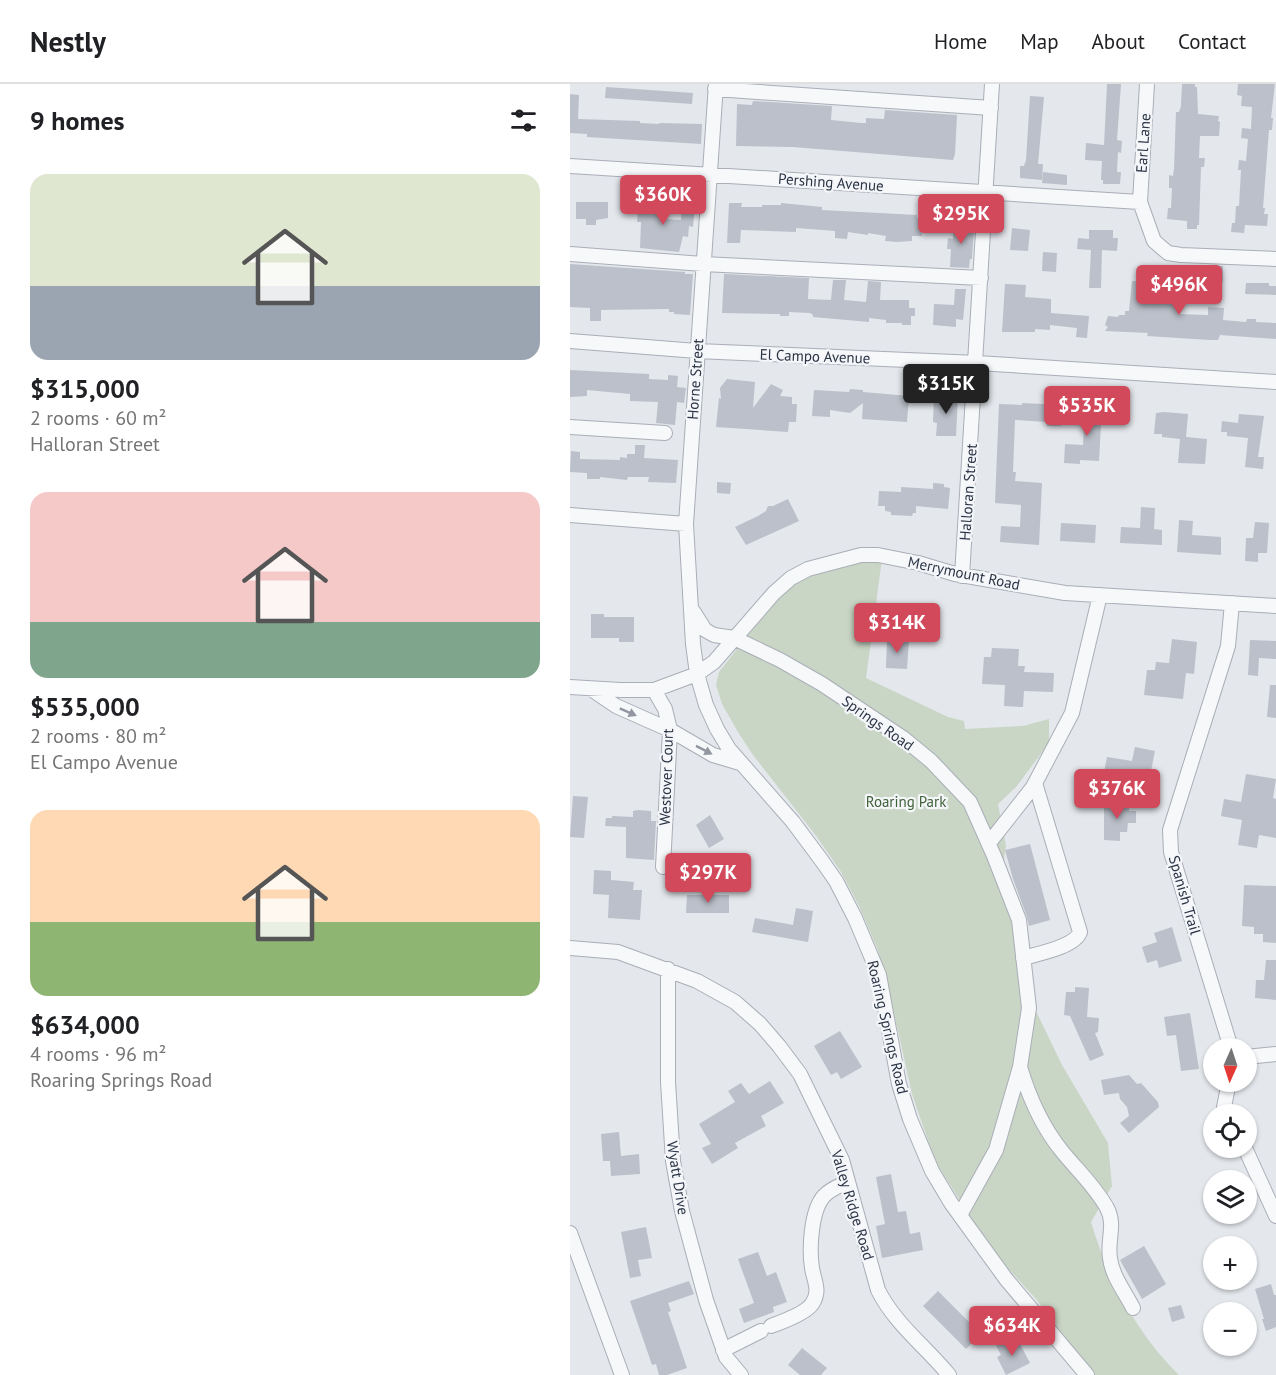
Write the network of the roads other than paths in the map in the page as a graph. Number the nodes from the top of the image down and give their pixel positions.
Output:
1 (992, 84) edge
2 (1147, 84) edge
3 (715, 87) edge
4 (991, 108) junction
5 (570, 166) edge
6 (709, 175) junction
7 (986, 192) junction
8 (1140, 202) junction
9 (570, 254) edge
10 (1276, 260) edge
11 (703, 264) junction
12 (981, 278) junction
13 (570, 341) edge
14 (697, 351) junction
15 (977, 363) junction
16 (1276, 382) edge
17 (570, 427) edge
18 (665, 433) dead end
19 (570, 515) edge
20 (686, 524) junction
21 (962, 576) junction
22 (1100, 595) junction
23 (1232, 603) junction
24 (1276, 606) edge
25 (692, 609) junction
26 (734, 638) junction
27 (697, 674) junction
28 (570, 687) edge
29 (589, 688) junction
30 (654, 690) junction
31 (670, 730) junction
32 (740, 763) junction
33 (1035, 783) junction
34 (988, 843) junction
35 (663, 867) dead end
36 (570, 948) edge
37 (1023, 958) junction
38 (668, 969) junction
39 (1228, 1038) edge
40 (1276, 1054) edge
41 (1257, 1056) edge
42 (1020, 1067) junction
43 (1250, 1158) edge
44 (848, 1182) junction
45 (960, 1215) junction
46 (1276, 1215) edge
47 (570, 1233) edge
48 (1133, 1308) dead end
49 (723, 1350) junction
50 (622, 1375) edge
51 (741, 1375) edge
52 (948, 1375) edge
53 (1087, 1375) edge

1 - 4 street, Halloran Street
2 - 8 street, Earl Lane
3 - 4 street
3 - 6 street, Horne Street
4 - 7 street, Halloran Street
5 - 6 street, Pershing Avenue
6 - 7 street, Pershing Avenue
6 - 11 street, Horne Street
7 - 8 street, Pershing Avenue
7 - 12 street, Halloran Street
8 - 10 street
9 - 11 street
11 - 12 street
11 - 14 street, Horne Street
12 - 15 street, Halloran Street
13 - 14 street, El Campo Avenue
14 - 15 street, El Campo Avenue
14 - 20 street, Horne Street
15 - 16 street, El Campo Avenue
15 - 21 street, Halloran Street
17 - 18 street
19 - 20 street
20 - 25 street, Horne Street
21 - 22 street, Merrymount Road
21 - 26 street, Merrymount Road
22 - 23 street, Merrymount Road
22 - 33 street
23 - 24 street, Merrymount Road
23 - 39 street, Spanish Trail
25 - 26 street, Springs Road
25 - 27 street, Horne Street
26 - 27 street, Merrymount Road
26 - 34 street, Springs Road
27 - 30 street, Merrymount Road
27 - 32 street, Roaring Springs Road
28 - 29 street
29 - 30 street
29 -> 31 street
30 - 31 street, Westover Court
31 -> 32 street
31 - 35 street, Westover Court
32 - 45 street, Roaring Springs Road
33 - 34 street
33 - 37 street
34 - 37 street, Springs Road
36 - 38 street, Valley Ridge Road
37 - 42 street, Springs Road
38 - 44 street, Valley Ridge Road
38 - 49 street, Wyatt Drive
40 - 41 street
42 - 45 street, Springs Road
42 - 48 street, Springs Road
43 - 46 street
44 - 49 street
44 - 52 street, Valley Ridge Road
45 - 53 street, Roaring Springs Road
47 - 50 street
49 - 51 street, Wyatt Drive

